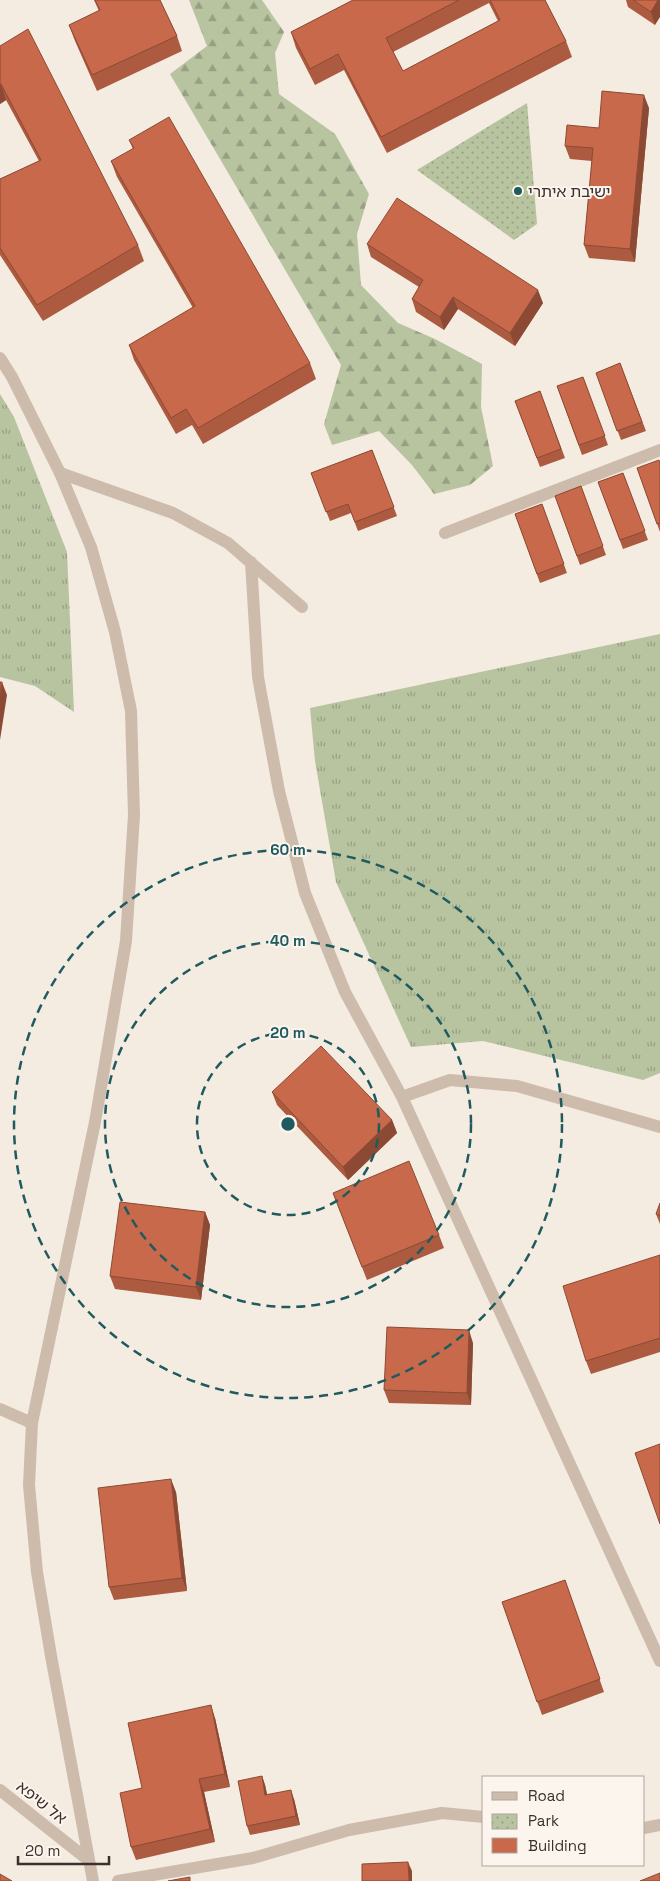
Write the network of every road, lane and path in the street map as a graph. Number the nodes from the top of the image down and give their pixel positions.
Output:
1 (0, 358) edge
2 (660, 450) edge
3 (60, 474) junction
4 (445, 534) dead end
5 (251, 562) junction
6 (302, 607) dead end
7 (402, 1097) junction
8 (660, 1127) edge
9 (0, 1409) edge
10 (32, 1424) junction
11 (660, 1661) edge
12 (0, 1790) edge
13 (482, 1817) edge
14 (660, 1825) edge
15 (645, 1828) edge
16 (87, 1858) junction
17 (93, 1881) edge
18 (118, 1881) edge

1 - 3 street
2 - 4 street
3 - 5 street
3 - 10 street
5 - 6 street
5 - 7 street
7 - 8 street
7 - 11 street
9 - 10 street
10 - 16 street
12 - 16 street, אל שיפא
13 - 18 street
14 - 15 street
16 - 17 street

